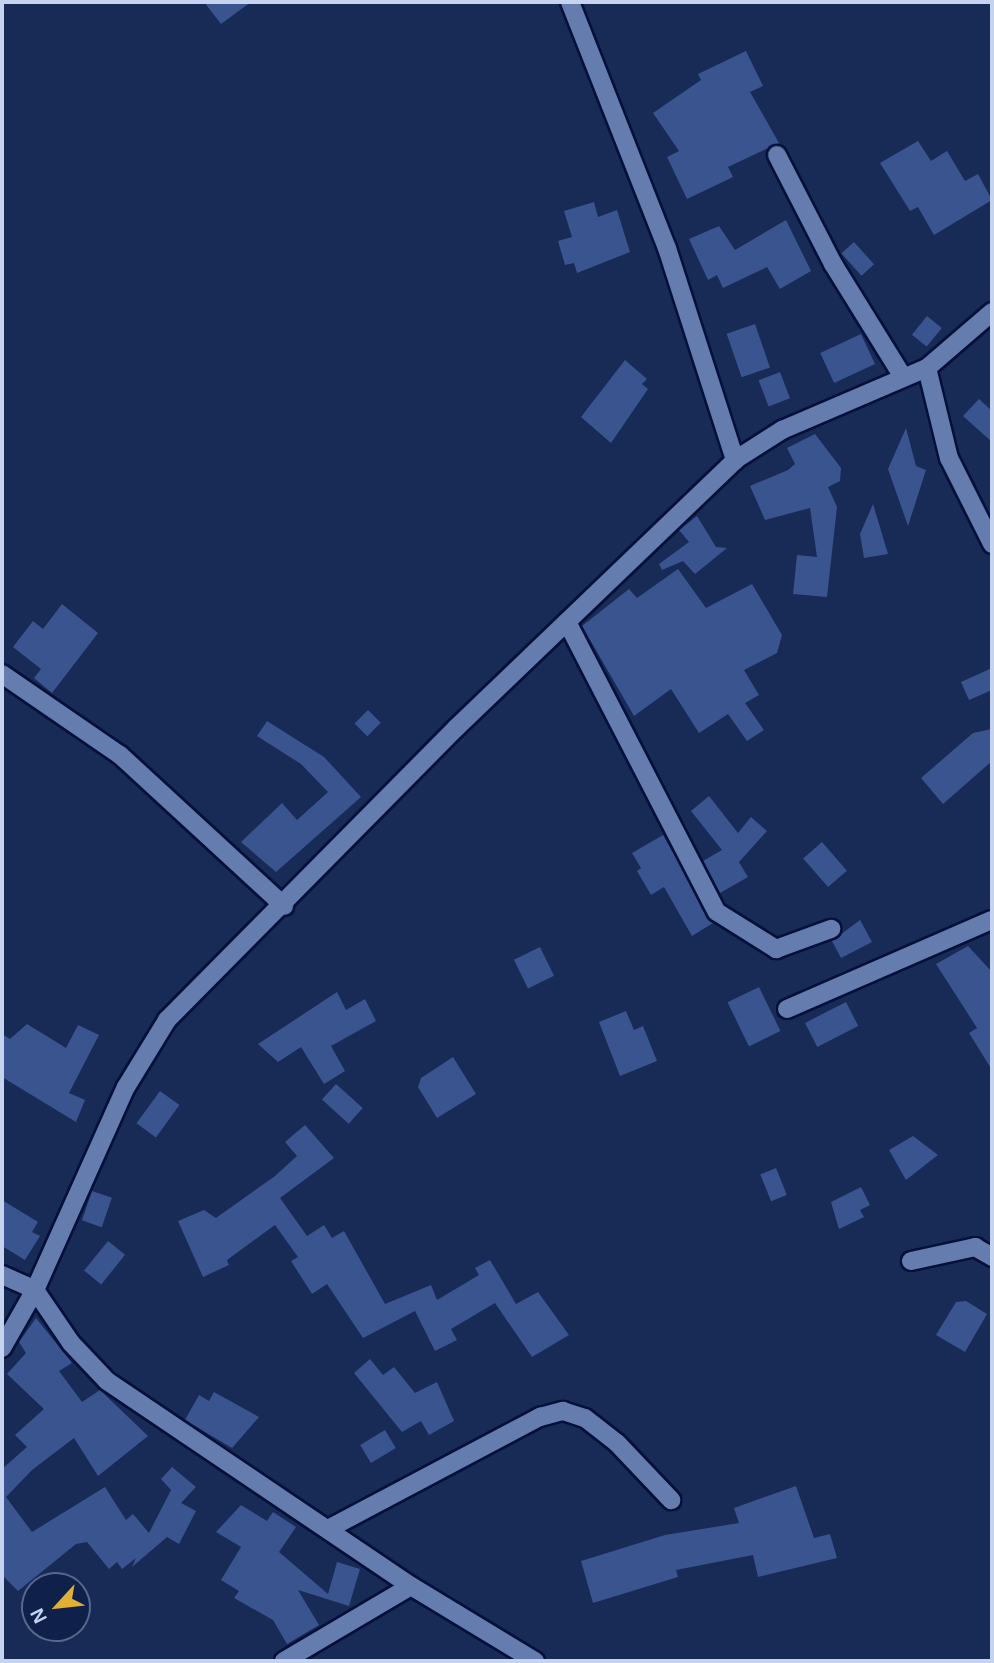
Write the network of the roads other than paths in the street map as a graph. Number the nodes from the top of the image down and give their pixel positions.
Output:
1 (570, 2) edge
2 (776, 155) dead end
3 (992, 312) edge
4 (927, 368) junction
5 (904, 377) junction
6 (735, 460) junction
7 (992, 544) edge
8 (567, 622) junction
9 (2, 674) edge
10 (284, 906) junction
11 (992, 920) edge
12 (831, 929) dead end
13 (787, 1009) dead end
14 (992, 1257) edge
15 (911, 1261) dead end
16 (2, 1275) edge
17 (35, 1290) junction
18 (2, 1348) edge
19 (671, 1500) dead end
20 (330, 1528) junction
21 (411, 1586) junction
22 (284, 1661) edge
23 (535, 1661) edge

1 - 6 street
2 - 5 street
3 - 4 street
4 - 5 street
4 - 7 street
5 - 6 street
6 - 8 street
8 - 10 street
8 - 12 street
9 - 10 street
10 - 17 street
11 - 13 street
14 - 15 street
16 - 17 street
17 - 18 street
17 - 20 street
19 - 20 street
20 - 21 street
21 - 22 street
21 - 23 street

